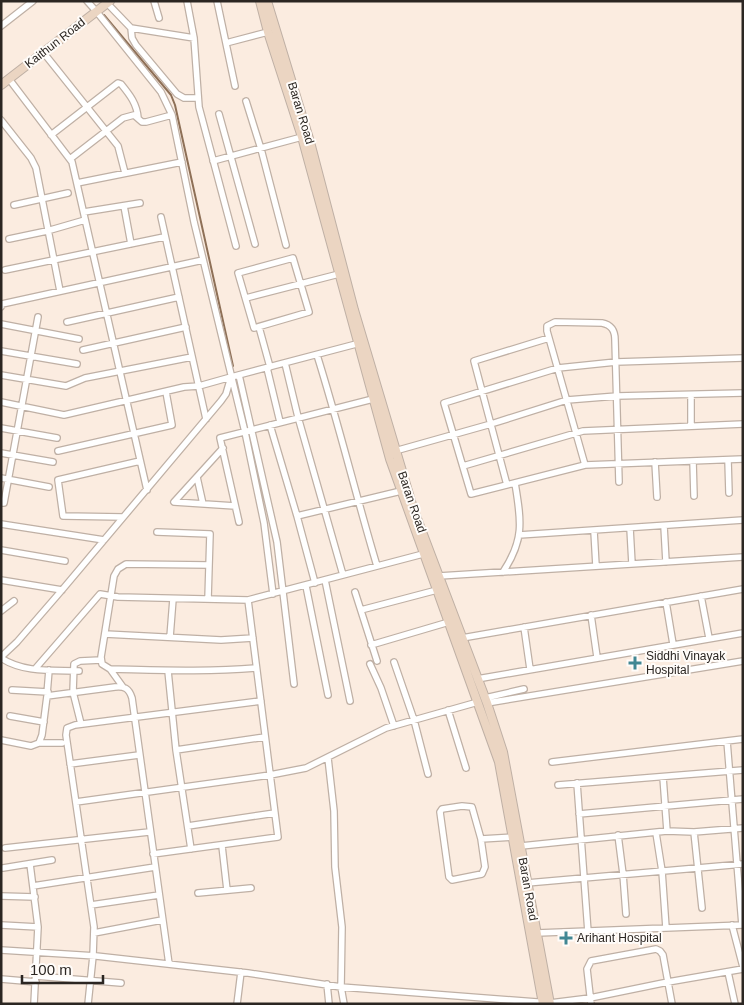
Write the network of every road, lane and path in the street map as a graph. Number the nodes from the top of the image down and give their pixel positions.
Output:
1 (33, 1) edge
2 (87, 1) edge
3 (154, 1) edge
4 (187, 1) edge
5 (217, 1) edge
6 (260, 1) edge
7 (267, 1) edge
8 (107, 2) edge
9 (96, 11) junction
10 (159, 18) dead end
11 (1, 26) edge
12 (131, 28) junction
13 (268, 32) junction
14 (194, 38) junction
15 (226, 43) junction
16 (43, 52) junction
17 (9, 79) junction
18 (288, 83) junction
19 (1, 85) edge
20 (235, 86) dead end
21 (197, 98) junction
22 (246, 101) dead end
23 (87, 107) junction
24 (219, 114) dead end
25 (172, 115) junction
26 (138, 118) junction
27 (1, 120) edge
28 (106, 130) junction
29 (51, 135) junction
30 (302, 137) junction
31 (261, 149) junction
32 (231, 157) junction
33 (70, 159) junction
34 (213, 161) junction
35 (182, 162) junction
36 (125, 173) junction
37 (77, 183) junction
38 (68, 194) dead end
39 (41, 200) junction
40 (140, 203) dead end
41 (14, 205) dead end
42 (124, 206) junction
43 (84, 212) junction
44 (160, 217) dead end
45 (86, 220) junction
46 (48, 231) junction
47 (164, 237) junction
48 (9, 239) dead end
49 (131, 244) junction
50 (255, 244) dead end
51 (286, 245) dead end
52 (236, 246) dead end
53 (92, 252) junction
54 (203, 260) junction
55 (54, 261) junction
56 (172, 267) junction
57 (5, 270) dead end
58 (339, 274) junction
59 (99, 283) junction
60 (302, 284) junction
61 (60, 291) junction
62 (179, 298) junction
63 (246, 298) junction
64 (1, 307) edge
65 (106, 313) junction
66 (38, 317) dead end
67 (67, 322) dead end
68 (1, 324) edge
69 (186, 327) junction
70 (259, 327) junction
71 (35, 331) junction
72 (549, 338) junction
73 (79, 339) dead end
74 (113, 343) junction
75 (361, 343) junction
76 (83, 350) dead end
77 (1, 351) edge
78 (317, 355) junction
79 (30, 356) junction
80 (192, 356) junction
81 (743, 358) edge
82 (616, 362) junction
83 (284, 363) junction
84 (77, 364) dead end
85 (268, 368) junction
86 (558, 368) junction
87 (119, 370) junction
88 (1, 375) edge
89 (239, 375) junction
90 (231, 377) junction
91 (26, 380) junction
92 (199, 386) junction
93 (482, 391) junction
94 (166, 392) junction
95 (743, 394) edge
96 (691, 395) junction
97 (617, 396) junction
98 (374, 399) junction
99 (567, 400) junction
100 (126, 401) junction
101 (1, 402) edge
102 (21, 406) junction
103 (334, 408) junction
104 (298, 417) junction
105 (206, 420) junction
106 (280, 422) junction
107 (491, 424) junction
108 (743, 424) edge
109 (270, 425) junction
110 (691, 426) junction
111 (1, 428) edge
112 (618, 428) junction
113 (252, 430) junction
114 (16, 431) junction
115 (133, 432) junction
116 (245, 432) junction
117 (575, 432) junction
118 (454, 434) junction
119 (57, 438) dead end
120 (223, 448) junction
121 (58, 450) dead end
122 (395, 451) junction
123 (1, 453) edge
124 (12, 455) junction
125 (500, 455) junction
126 (743, 459) edge
127 (728, 460) junction
128 (140, 461) junction
129 (693, 461) junction
130 (53, 462) dead end
131 (655, 462) junction
132 (619, 463) junction
133 (585, 465) junction
134 (463, 466) junction
135 (197, 477) junction
136 (5, 478) edge
137 (619, 482) dead end
138 (515, 483) junction
139 (507, 485) junction
140 (50, 487) dead end
141 (147, 490) junction
142 (401, 491) junction
143 (729, 493) dead end
144 (694, 496) dead end
145 (657, 497) dead end
146 (358, 502) junction
147 (1, 503) edge
148 (203, 504) junction
149 (235, 506) junction
150 (324, 511) junction
151 (297, 516) junction
152 (123, 517) junction
153 (743, 520) edge
154 (239, 522) dead end
155 (1, 524) edge
156 (664, 526) junction
157 (630, 528) junction
158 (594, 531) junction
159 (156, 532) dead end
160 (519, 536) junction
161 (104, 540) junction
162 (1, 550) edge
163 (423, 554) junction
164 (743, 557) edge
165 (65, 560) dead end
166 (666, 562) junction
167 (632, 564) junction
168 (209, 565) junction
169 (377, 566) junction
170 (596, 566) junction
171 (503, 572) junction
172 (343, 575) junction
173 (439, 576) junction
174 (1, 580) edge
175 (325, 580) junction
176 (314, 584) junction
177 (306, 586) junction
178 (743, 589) edge
179 (62, 590) junction
180 (437, 590) junction
181 (283, 592) junction
182 (355, 592) dead end
183 (274, 594) junction
184 (112, 596) junction
185 (701, 596) junction
186 (173, 599) junction
187 (208, 599) junction
188 (248, 600) junction
189 (14, 601) dead end
190 (666, 602) junction
191 (361, 610) junction
192 (1, 611) edge
193 (591, 615) junction
194 (449, 622) junction
195 (524, 627) junction
196 (743, 633) edge
197 (105, 634) junction
198 (170, 637) junction
199 (253, 638) junction
200 (462, 638) junction
201 (709, 638) junction
202 (673, 644) junction
203 (371, 645) junction
204 (598, 657) junction
205 (1, 658) edge
206 (101, 660) junction
207 (743, 661) edge
208 (377, 662) dead end
209 (394, 662) dead end
210 (370, 664) dead end
211 (110, 668) junction
212 (256, 668) junction
213 (530, 669) junction
214 (35, 670) junction
215 (49, 670) junction
216 (76, 671) junction
217 (168, 671) junction
218 (477, 679) junction
219 (294, 684) dead end
220 (123, 687) junction
221 (524, 689) dead end
222 (12, 690) dead end
223 (74, 692) junction
224 (47, 694) junction
225 (328, 695) dead end
226 (261, 701) junction
227 (350, 701) dead end
228 (483, 701) junction
229 (448, 710) junction
230 (172, 712) junction
231 (10, 716) dead end
232 (134, 716) junction
233 (414, 720) junction
234 (44, 722) junction
235 (81, 724) junction
236 (394, 726) junction
237 (266, 737) junction
238 (743, 739) edge
239 (1, 740) edge
240 (727, 741) junction
241 (39, 742) junction
242 (62, 743) dead end
243 (176, 750) junction
244 (139, 755) junction
245 (328, 758) junction
246 (552, 762) dead end
247 (70, 764) junction
248 (466, 768) dead end
249 (743, 770) edge
250 (729, 771) junction
251 (428, 774) dead end
252 (270, 775) junction
253 (663, 777) junction
254 (577, 783) junction
255 (558, 785) dead end
256 (182, 786) junction
257 (144, 792) junction
258 (743, 799) edge
259 (732, 800) junction
260 (76, 802) junction
261 (665, 807) junction
262 (275, 813) junction
263 (579, 814) junction
264 (188, 826) junction
265 (743, 828) edge
266 (735, 829) junction
267 (667, 831) junction
268 (149, 832) junction
269 (694, 832) junction
270 (656, 833) junction
271 (618, 835) junction
272 (513, 837) junction
273 (481, 839) junction
274 (82, 840) junction
275 (580, 840) junction
276 (222, 846) junction
277 (521, 846) junction
278 (5, 848) dead end
279 (191, 849) junction
280 (153, 854) junction
281 (52, 860) dead end
282 (30, 864) junction
283 (740, 864) edge
284 (154, 866) junction
285 (3, 868) dead end
286 (698, 868) junction
287 (662, 871) junction
288 (623, 874) junction
289 (87, 877) junction
290 (584, 877) junction
291 (527, 883) junction
292 (34, 886) junction
293 (251, 888) dead end
294 (227, 890) junction
295 (198, 894) dead end
296 (158, 895) junction
297 (1, 896) edge
298 (35, 898) junction
299 (91, 905) junction
300 (702, 908) dead end
301 (626, 914) dead end
302 (162, 920) junction
303 (1, 925) edge
304 (732, 925) junction
305 (742, 925) edge
306 (38, 927) junction
307 (666, 928) junction
308 (588, 932) junction
309 (94, 933) junction
310 (537, 933) junction
311 (1, 950) edge
312 (38, 952) junction
313 (93, 956) junction
314 (169, 964) junction
315 (743, 968) edge
316 (241, 972) junction
317 (728, 972) junction
318 (36, 979) junction
319 (1, 980) edge
320 (90, 981) junction
321 (668, 982) junction
322 (122, 983) dead end
323 (327, 984) junction
324 (341, 987) junction
325 (591, 1001) edge
326 (546, 1003) edge
327 (34, 1004) edge
328 (88, 1004) edge
329 (237, 1004) edge
330 (329, 1004) edge
331 (344, 1004) edge
332 (672, 1004) edge
333 (735, 1004) edge

1 - 11 street
2 - 9 street
3 - 10 street
4 - 14 street
5 - 15 street
6 - 13 main road, Baran Road
7 - 18 main road, Baran Road
8 - 9 main road, Kaithun Road
8 - 12 street
9 - 16 main road, Kaithun Road
9 - 25 street
12 - 14 street
12 - 21 street
13 - 15 street
13 - 18 main road, Baran Road
14 - 21 street
15 - 20 street
16 - 17 main road, Kaithun Road
16 - 23 street
17 - 19 main road, Kaithun Road
17 - 29 street
18 - 30 main road, Baran Road
18 - 75 main road, Baran Road
21 - 34 street
22 - 31 street
23 - 26 street
23 - 28 street
23 - 29 street
24 - 32 street
25 - 26 street
25 - 35 street
26 - 28 street
27 - 39 street
28 - 33 street
28 - 36 street
29 - 33 street
30 - 31 street
30 - 58 main road, Baran Road
31 - 32 street
31 - 51 street
32 - 34 street
32 - 50 street
33 - 37 street
34 - 52 street
35 - 36 street
35 - 54 street
36 - 37 street
37 - 43 street
38 - 39 street
39 - 41 street
39 - 46 street
40 - 42 street
42 - 43 street
42 - 49 street
43 - 45 street
44 - 47 street
45 - 46 street
45 - 53 street
46 - 48 street
46 - 55 street
47 - 49 street
47 - 56 street
49 - 53 street
53 - 55 street
53 - 59 street
54 - 56 street
54 - 90 street
55 - 57 street
55 - 61 street
56 - 59 street
56 - 62 street
58 - 60 street
58 - 75 main road, Baran Road
59 - 61 street
59 - 65 street
60 - 63 street
60 - 63 street
60 - 70 street
61 - 64 street
62 - 65 street
62 - 69 street
63 - 70 street
65 - 67 street
65 - 74 street
66 - 71 street
68 - 71 street
69 - 74 street
69 - 80 street
70 - 85 street
71 - 73 street
71 - 79 street
72 - 82 street
72 - 86 street
72 - 93 street
74 - 76 street
74 - 87 street
75 - 78 street
75 - 98 main road, Baran Road
75 - 122 main road, Baran Road
77 - 79 street
78 - 83 street
78 - 103 street
79 - 84 street
79 - 91 street
80 - 87 street
80 - 92 street
81 - 82 street
82 - 86 street
82 - 97 street
83 - 85 street
83 - 104 street
85 - 89 street
85 - 106 street
86 - 93 street
86 - 99 street
87 - 91 street
87 - 100 street
88 - 91 street
89 - 90 street
89 - 113 street
90 - 92 street
90 - 105 street
90 - 116 street
91 - 102 street
92 - 94 street
92 - 105 street
93 - 107 street
93 - 118 street
94 - 100 street
94 - 115 street
95 - 96 street
96 - 97 street
96 - 110 street
97 - 99 street
97 - 112 street
98 - 103 street
98 - 142 main road, Baran Road
99 - 107 street
99 - 117 street
100 - 102 street
100 - 115 street
101 - 102 street
102 - 114 street
103 - 104 street
103 - 146 street
104 - 106 street
104 - 150 street
105 - 141 street
106 - 109 street
107 - 118 street
107 - 125 street
108 - 110 street
109 - 113 street
109 - 151 street
110 - 112 street
111 - 114 street
112 - 117 street
112 - 132 street
113 - 116 street
113 - 181 street
114 - 119 street
114 - 124 street
115 - 121 street
115 - 128 street
116 - 120 street
116 - 183 street
117 - 125 street
117 - 133 street
118 - 122 street
118 - 134 street
120 - 135 street
120 - 149 street
122 - 173 main road, Baran Road
123 - 124 street
124 - 130 street
124 - 136 street
125 - 134 street
125 - 139 street
126 - 127 street
127 - 129 street
127 - 143 street
128 - 141 street
128 - 152 street
129 - 131 street
129 - 144 street
131 - 132 street
131 - 145 street
132 - 133 street
132 - 137 street
133 - 138 street
134 - 139 street
135 - 148 street
135 - 148 street
136 - 140 street
136 - 147 street
138 - 139 street
138 - 160 street
141 - 152 street
142 - 146 street
142 - 163 main road, Baran Road
146 - 150 street
146 - 169 street
148 - 149 street
149 - 154 street
150 - 151 street
150 - 172 street
151 - 176 street
152 - 161 street
153 - 156 street
155 - 161 street
156 - 157 street
156 - 166 street
157 - 158 street
157 - 167 street
158 - 160 street
158 - 170 street
159 - 168 street
160 - 171 street
161 - 179 street
162 - 165 street
163 - 169 street
163 - 180 main road, Baran Road
164 - 166 street
166 - 167 street
167 - 170 street
168 - 184 street
168 - 187 street
169 - 172 street
170 - 171 street
171 - 173 street
172 - 175 street
173 - 200 main road, Baran Road
174 - 179 street
175 - 176 street
175 - 227 street
176 - 177 street
177 - 181 street
177 - 225 street
178 - 185 street
179 - 205 street
180 - 191 street
180 - 194 main road, Baran Road
181 - 183 street
181 - 219 street
182 - 191 street
183 - 188 street
184 - 186 street
184 - 197 street
184 - 214 street
185 - 190 street
185 - 201 street
186 - 187 street
186 - 198 street
187 - 188 street
188 - 199 street
189 - 192 street
190 - 193 street
190 - 202 street
191 - 203 street
193 - 195 street
193 - 204 street
194 - 203 street
194 - 228 main road, Baran Road
195 - 200 street
195 - 213 street
196 - 201 street
197 - 198 street
197 - 206 street
198 - 199 street
199 - 212 street
200 - 218 main road, Baran Road
201 - 202 street
202 - 204 street
203 - 208 street
204 - 213 street
205 - 214 street
206 - 211 street
206 - 216 street
207 - 228 street
209 - 233 street
210 - 236 street
211 - 217 street
211 - 220 street
212 - 217 street
212 - 226 street
213 - 218 street
214 - 215 street
215 - 216 street
215 - 224 street
216 - 223 street
217 - 230 street
218 - 228 main road, Baran Road
220 - 223 street
220 - 232 street
221 - 228 street
222 - 224 street
223 - 224 street
223 - 235 street
224 - 234 street
226 - 230 street
226 - 237 street
228 - 229 street
228 - 272 main road, Baran Road
228 - 277 main road, Baran Road
229 - 233 street
229 - 248 street
230 - 232 street
230 - 243 street
231 - 234 street
232 - 235 street
232 - 244 street
233 - 236 street
233 - 251 street
234 - 241 street
235 - 247 street
236 - 245 street
237 - 243 street
237 - 252 street
238 - 240 street
239 - 241 street
240 - 246 street
240 - 250 street
241 - 242 street
243 - 256 street
244 - 247 street
244 - 257 street
245 - 252 street
245 - 324 street
247 - 260 street
249 - 250 street
250 - 253 street
250 - 259 street
252 - 256 street
252 - 262 street
253 - 254 street
253 - 261 street
254 - 255 street
254 - 263 street
256 - 257 street
256 - 264 street
257 - 260 street
257 - 268 street
258 - 259 street
259 - 261 street
259 - 266 street
260 - 274 street
261 - 263 street
261 - 267 street
262 - 264 street
262 - 276 street
263 - 275 street
264 - 279 street
265 - 266 street
266 - 269 street
266 - 283 street
267 - 269 street
267 - 270 street
268 - 274 street
268 - 280 street
269 - 286 street
270 - 271 street
270 - 287 street
271 - 275 street
271 - 288 street
272 - 273 street
272 - 326 main road, Baran Road
273 - 273 street
274 - 278 street
274 - 289 street
275 - 277 street
275 - 290 street
276 - 279 street
276 - 294 street
277 - 291 main road, Baran Road
279 - 280 street
280 - 284 street
281 - 282 street
282 - 285 street
282 - 292 street
283 - 286 street
283 - 305 street
284 - 289 street
284 - 296 street
286 - 287 street
286 - 300 street
287 - 288 street
287 - 307 street
288 - 290 street
288 - 301 street
289 - 292 street
289 - 299 street
290 - 291 street
290 - 308 street
291 - 310 main road, Baran Road
292 - 298 street
293 - 294 street
294 - 295 street
296 - 299 street
296 - 302 street
297 - 298 street
298 - 306 street
299 - 309 street
302 - 309 street
302 - 314 street
303 - 306 street
304 - 305 street
304 - 307 street
304 - 315 street
306 - 312 street
307 - 308 street
308 - 310 street
309 - 313 street
310 - 326 main road, Baran Road
311 - 312 street
312 - 313 street
312 - 318 street
313 - 314 street
313 - 320 street
314 - 316 street
315 - 317 street
316 - 323 street
316 - 329 street
317 - 321 street
317 - 333 street
318 - 319 street
318 - 320 street
318 - 327 street
320 - 322 street
320 - 328 street
321 - 325 street
321 - 325 street
321 - 332 street
323 - 324 street
323 - 330 street
324 - 326 street
324 - 331 street
325 - 326 street

